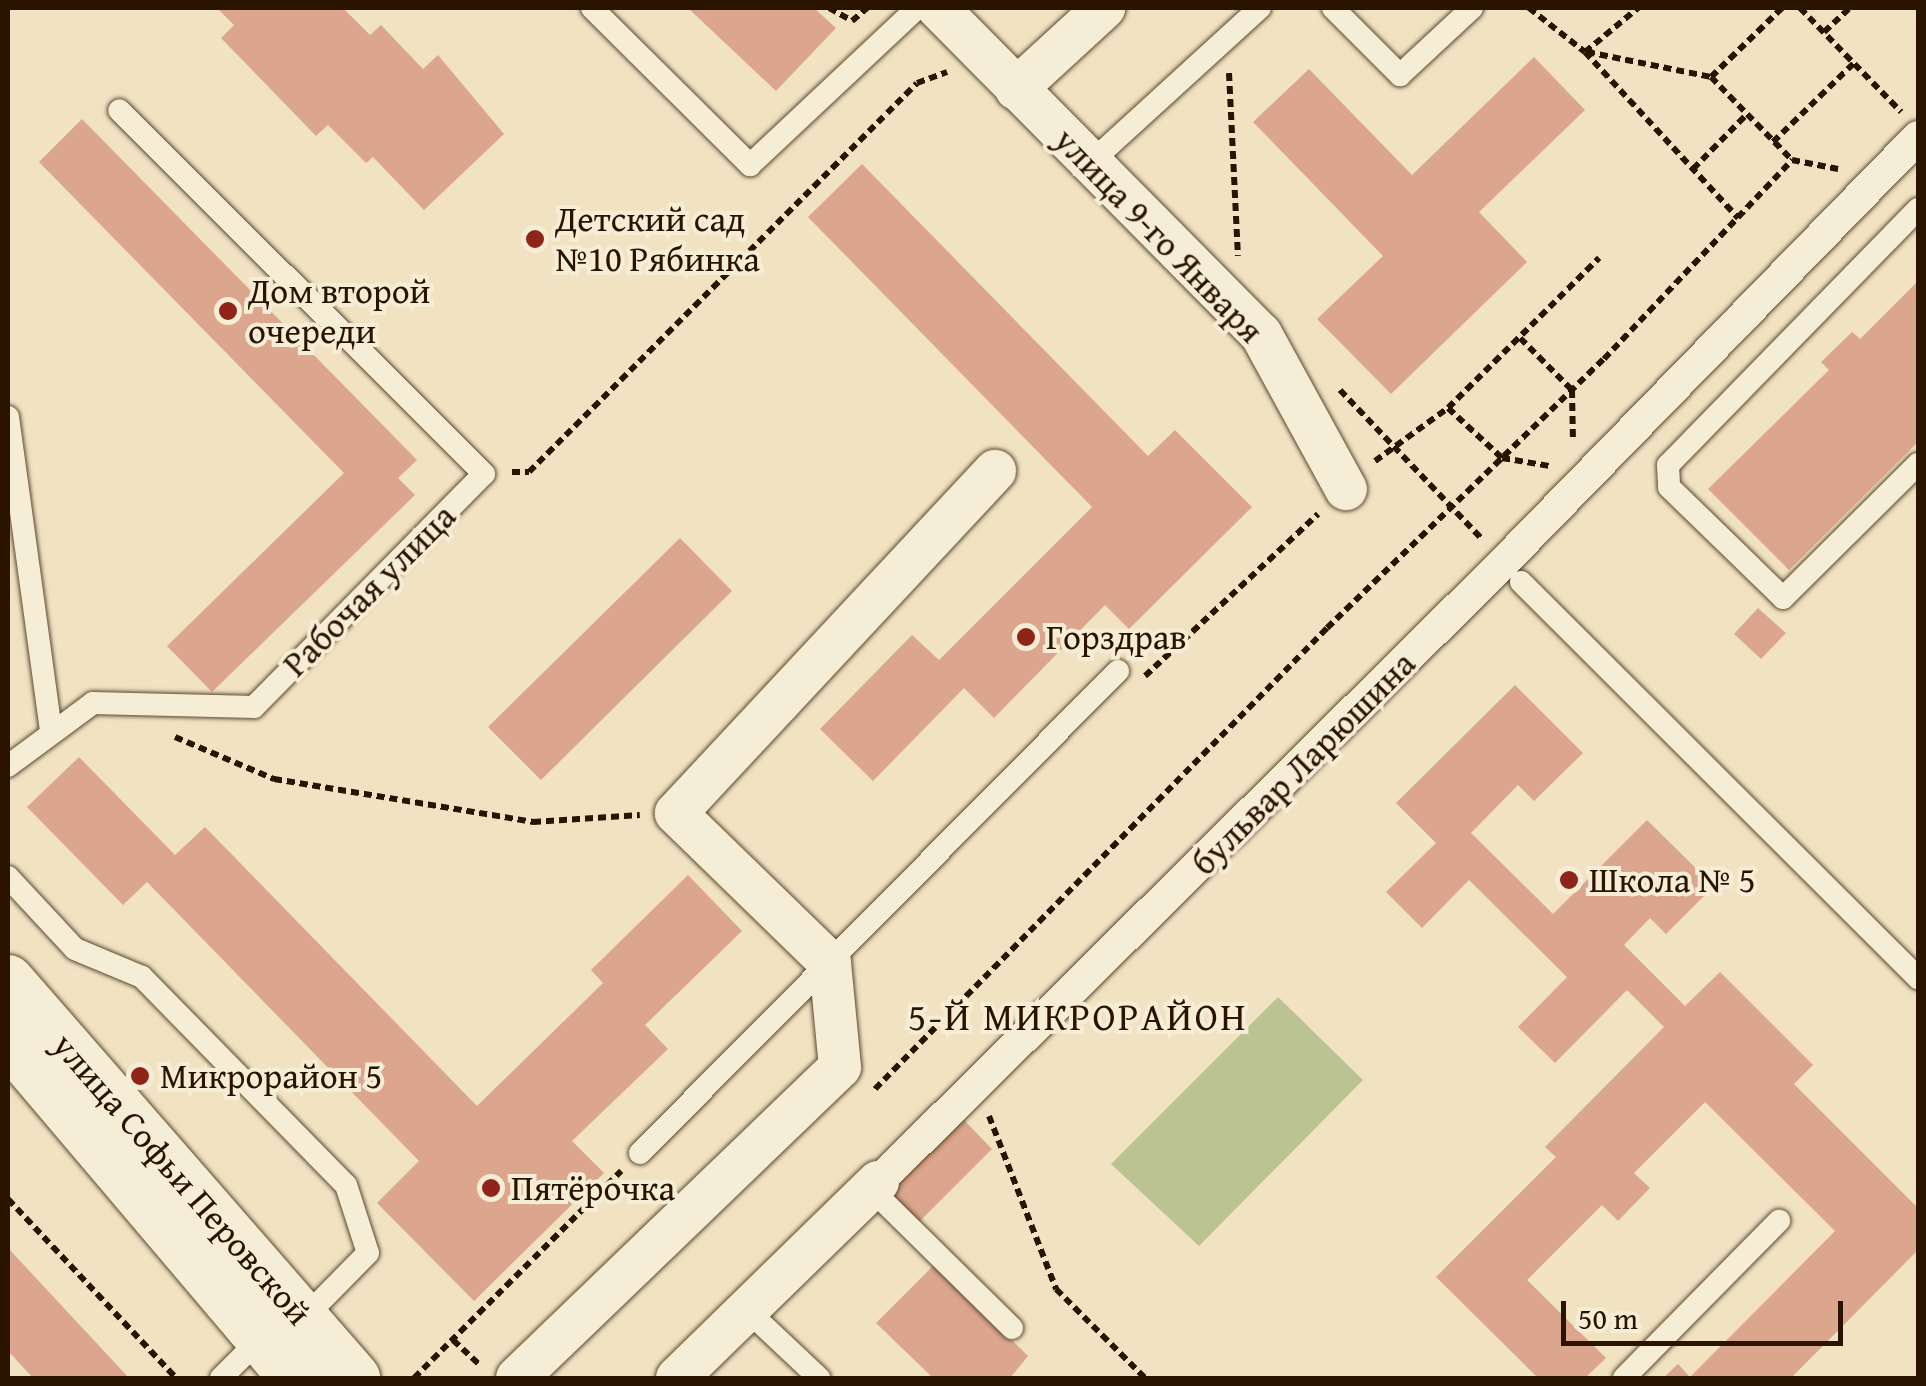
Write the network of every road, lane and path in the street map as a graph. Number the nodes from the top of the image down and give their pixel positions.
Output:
1 (592, 8) edge
2 (829, 8) edge
3 (866, 8) edge
4 (917, 8) edge
5 (938, 8) edge
6 (1104, 8) edge
7 (1260, 8) edge
8 (1333, 8) edge
9 (1472, 8) edge
10 (1529, 8) edge
11 (1638, 8) edge
12 (1782, 8) edge
13 (1800, 8) edge
14 (1850, 8) edge
15 (1824, 32) junction
16 (1228, 37) junction
17 (1586, 52) junction
18 (986, 58) junction
19 (1854, 63) junction
20 (1710, 77) junction
21 (1016, 89) junction
22 (1910, 104) dead end
23 (119, 110) dead end
24 (1747, 114) junction
25 (1904, 125) edge
26 (1774, 142) junction
27 (1792, 160) junction
28 (1090, 163) junction
29 (1693, 169) junction
30 (1846, 170) dead end
31 (1918, 209) edge
32 (1738, 218) junction
33 (1240, 276) dead end
34 (1520, 338) dead end
35 (1328, 375) dead end
36 (1572, 390) junction
37 (1448, 408) dead end
38 (8, 417) edge
39 (1502, 458) junction
40 (1918, 464) edge
41 (1598, 465) junction
42 (995, 471) dead end
43 (484, 474) junction
44 (1346, 489) dead end
45 (1574, 489) junction
46 (1450, 509) junction
47 (1513, 571) junction
48 (1118, 671) dead end
49 (51, 730) junction
50 (166, 733) dead end
51 (8, 766) edge
52 (676, 813) junction
53 (8, 877) edge
54 (830, 963) junction
55 (1918, 978) edge
56 (8, 982) edge
57 (8, 1039) edge
58 (978, 1086) junction
59 (872, 1093) dead end
60 (640, 1153) joint
61 (875, 1186) junction
62 (8, 1199) edge
63 (1779, 1221) dead end
64 (748, 1311) junction
65 (1012, 1328) dead end
66 (280, 1330) junction
67 (452, 1340) junction
68 (176, 1378) edge
69 (221, 1378) edge
70 (296, 1378) edge
71 (354, 1378) edge
72 (414, 1378) edge
73 (496, 1378) edge
74 (516, 1378) edge
75 (677, 1378) edge
76 (819, 1378) edge
77 (1146, 1378) edge
78 (1624, 1378) edge

1 - 4 lane
2 - 3 path
5 - 18 street, улица 9-го Января
6 - 21 street
7 - 16 lane
8 - 9 lane
10 - 17 path
11 - 17 path
12 - 20 path
13 - 15 path
14 - 15 path
15 - 19 path
16 - 28 lane
16 - 33 path
17 - 20 path
17 - 29 path
18 - 21 street, улица 9-го Января
18 - 43 path
19 - 25 path
19 - 26 path
20 - 24 path
21 - 28 street, улица 9-го Января
22 - 25 path
23 - 43 lane
24 - 26 path
24 - 29 path
25 - 41 street, бульвар Ларюшина
26 - 27 path
27 - 30 path
27 - 32 path
28 - 44 street, улица 9-го Января
29 - 32 path
31 - 40 lane
32 - 36 path
34 - 36 path
35 - 46 path
36 - 39 path
36 - 41 path
37 - 39 path
38 - 49 lane
39 - 45 path
39 - 46 path
41 - 45 street, бульвар Ларюшина
42 - 52 street
43 - 49 lane, Рабочая улица
45 - 47 street, бульвар Ларюшина
46 - 47 path
46 - 59 path
47 - 55 lane
47 - 58 street, бульвар Ларюшина
48 - 54 lane
49 - 51 lane
50 - 52 path
52 - 54 street
53 - 66 lane
54 - 60 lane
54 - 74 street
56 - 66 street, улица Софьи Перовской
57 - 66 street, улица Софьи Перовской
58 - 61 street, бульвар Ларюшина
58 - 77 path
60 - 67 path
61 - 64 street, бульвар Ларюшина
61 - 65 lane
62 - 68 path
63 - 78 lane
64 - 75 street, бульвар Ларюшина
64 - 76 lane
66 - 69 lane
66 - 70 street, улица Софьи Перовской
66 - 71 street, улица Софьи Перовской
67 - 72 path
67 - 73 path

